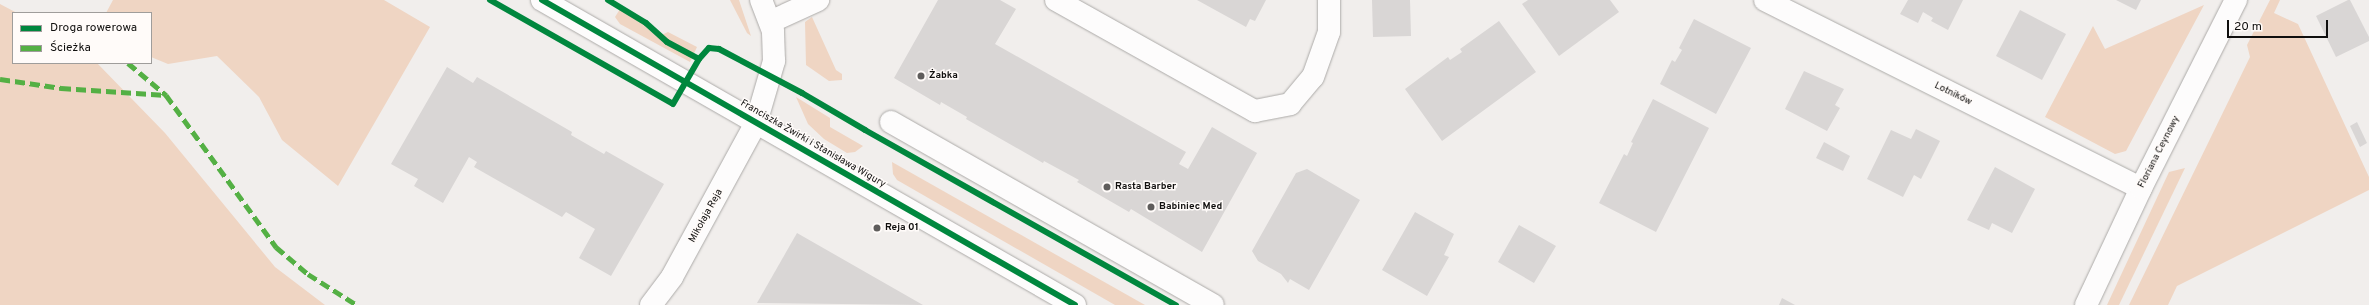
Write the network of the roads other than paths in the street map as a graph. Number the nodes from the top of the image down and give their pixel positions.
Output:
1 (542, 0) edge
2 (761, 0) edge
3 (818, 0) edge
4 (1056, 0) edge
5 (1329, 0) edge
6 (1765, 0) edge
7 (2236, 0) edge
8 (770, 22) junction
9 (891, 122) dead end
10 (756, 123) junction
11 (2141, 188) junction
12 (651, 305) edge
13 (1075, 305) edge
14 (1213, 305) edge
15 (2086, 305) edge

1 - 10 street, Franciszka Żwirki i Stanisława Wigury
2 - 8 street, Mikołaja Reja
3 - 8 street
4 - 5 street
6 - 11 street, Lotników
7 - 11 street, Floriana Ceynowy
8 - 10 street, Mikołaja Reja
9 - 14 street
10 - 12 street, Mikołaja Reja
10 - 13 street, Franciszka Żwirki i Stanisława Wigury
11 - 15 street, Floriana Ceynowy

